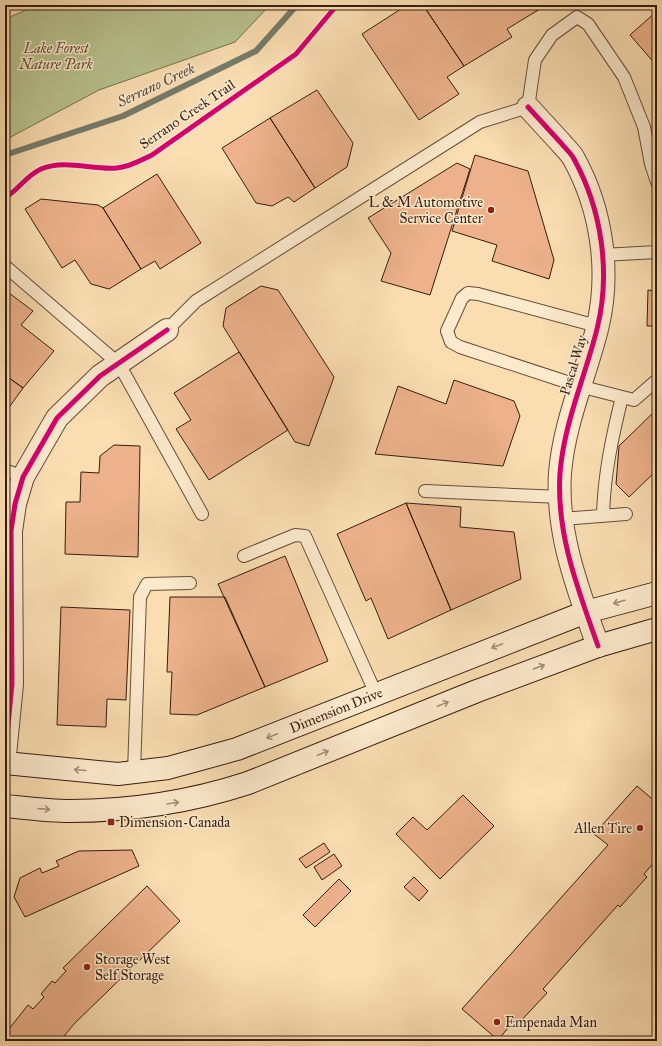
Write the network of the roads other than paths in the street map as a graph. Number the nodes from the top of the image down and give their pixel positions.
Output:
1 (528, 107) junction
2 (657, 182) edge
3 (657, 252) edge
4 (602, 255) junction
5 (5, 266) edge
6 (597, 326) junction
7 (167, 330) joint
8 (119, 364) junction
9 (657, 380) edge
10 (579, 386) junction
11 (622, 397) junction
12 (14, 473) edge
13 (425, 491) dead end
14 (560, 496) junction
15 (202, 514) dead end
16 (626, 514) dead end
17 (603, 516) junction
18 (562, 519) junction
19 (244, 556) dead end
20 (190, 583) dead end
21 (657, 593) edge
22 (586, 612) junction
23 (657, 629) edge
24 (598, 646) junction
25 (376, 694) junction
26 (5, 754) edge
27 (5, 763) edge
28 (134, 772) junction
29 (5, 806) edge

1 - 2 lane
1 - 4 main road, Pascal Way
1 - 7 lane
3 - 4 lane
4 - 6 main road, Pascal Way
5 - 8 lane
6 - 10 main road, Pascal Way
6 - 10 lane
7 - 8 main road
8 - 12 main road
8 - 15 lane
9 - 11 lane
10 - 11 lane
10 - 14 main road, Pascal Way
11 - 17 lane
12 - 26 main road
13 - 14 lane
14 - 18 main road, Pascal Way
16 - 17 lane
17 - 18 lane
18 - 22 main road, Pascal Way
19 - 25 lane
20 - 28 lane
21 -> 22 main road, Dimension Drive
22 - 24 main road, Pascal Way
22 -> 25 main road, Dimension Drive
23 - 24 main road
29 -> 24 main road
25 -> 28 main road, Dimension Drive
28 -> 27 main road, Dimension Drive

